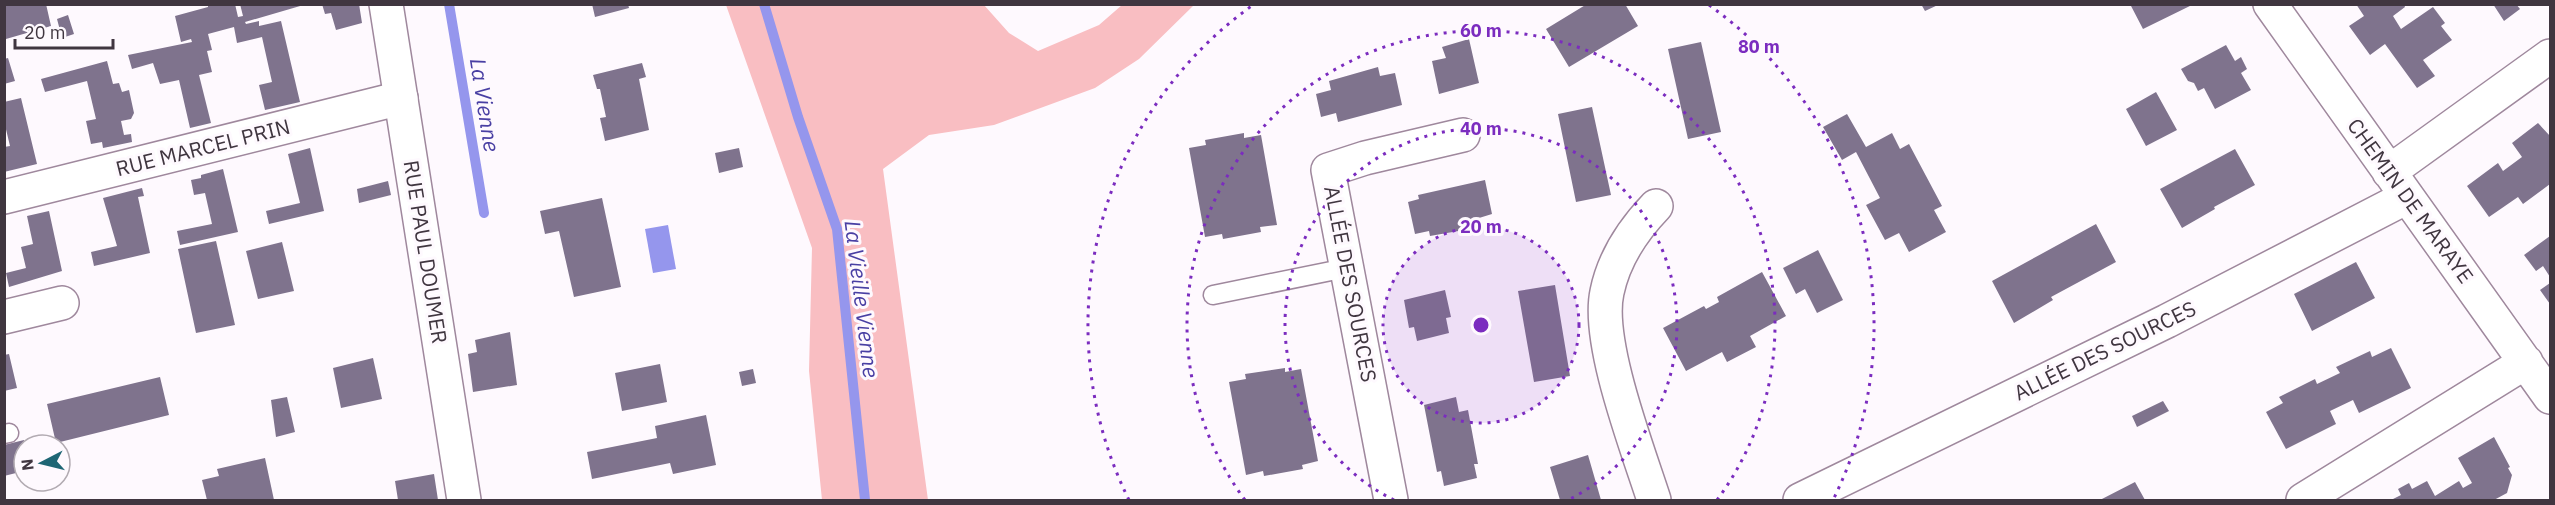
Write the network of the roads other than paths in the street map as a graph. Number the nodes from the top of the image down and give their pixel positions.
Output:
1 (386, 4) edge
2 (2270, 4) edge
3 (2550, 56) edge
4 (401, 98) junction
5 (1463, 135) dead end
6 (2398, 185) junction
7 (4, 197) edge
8 (1656, 206) dead end
9 (1346, 268) junction
10 (1213, 295) dead end
11 (62, 303) dead end
12 (4, 317) edge
13 (2526, 363) junction
14 (2550, 396) edge
15 (464, 501) edge
16 (1391, 501) edge
17 (1654, 501) edge
18 (1800, 501) edge
19 (2303, 501) edge

1 - 4 street, RUE PAUL DOUMER
2 - 6 street, CHEMIN DE MARAYE
3 - 6 street, ALLÉE DES SOURCES
4 - 7 street, RUE MARCEL PRIN
4 - 15 street, RUE PAUL DOUMER
5 - 9 street, ALLÉE DES SOURCES
6 - 13 street, CHEMIN DE MARAYE
6 - 18 street, ALLÉE DES SOURCES
8 - 17 street
9 - 10 lane
9 - 16 street, ALLÉE DES SOURCES
11 - 12 street
13 - 14 street, CHEMIN DE MARAYE
13 - 19 street

